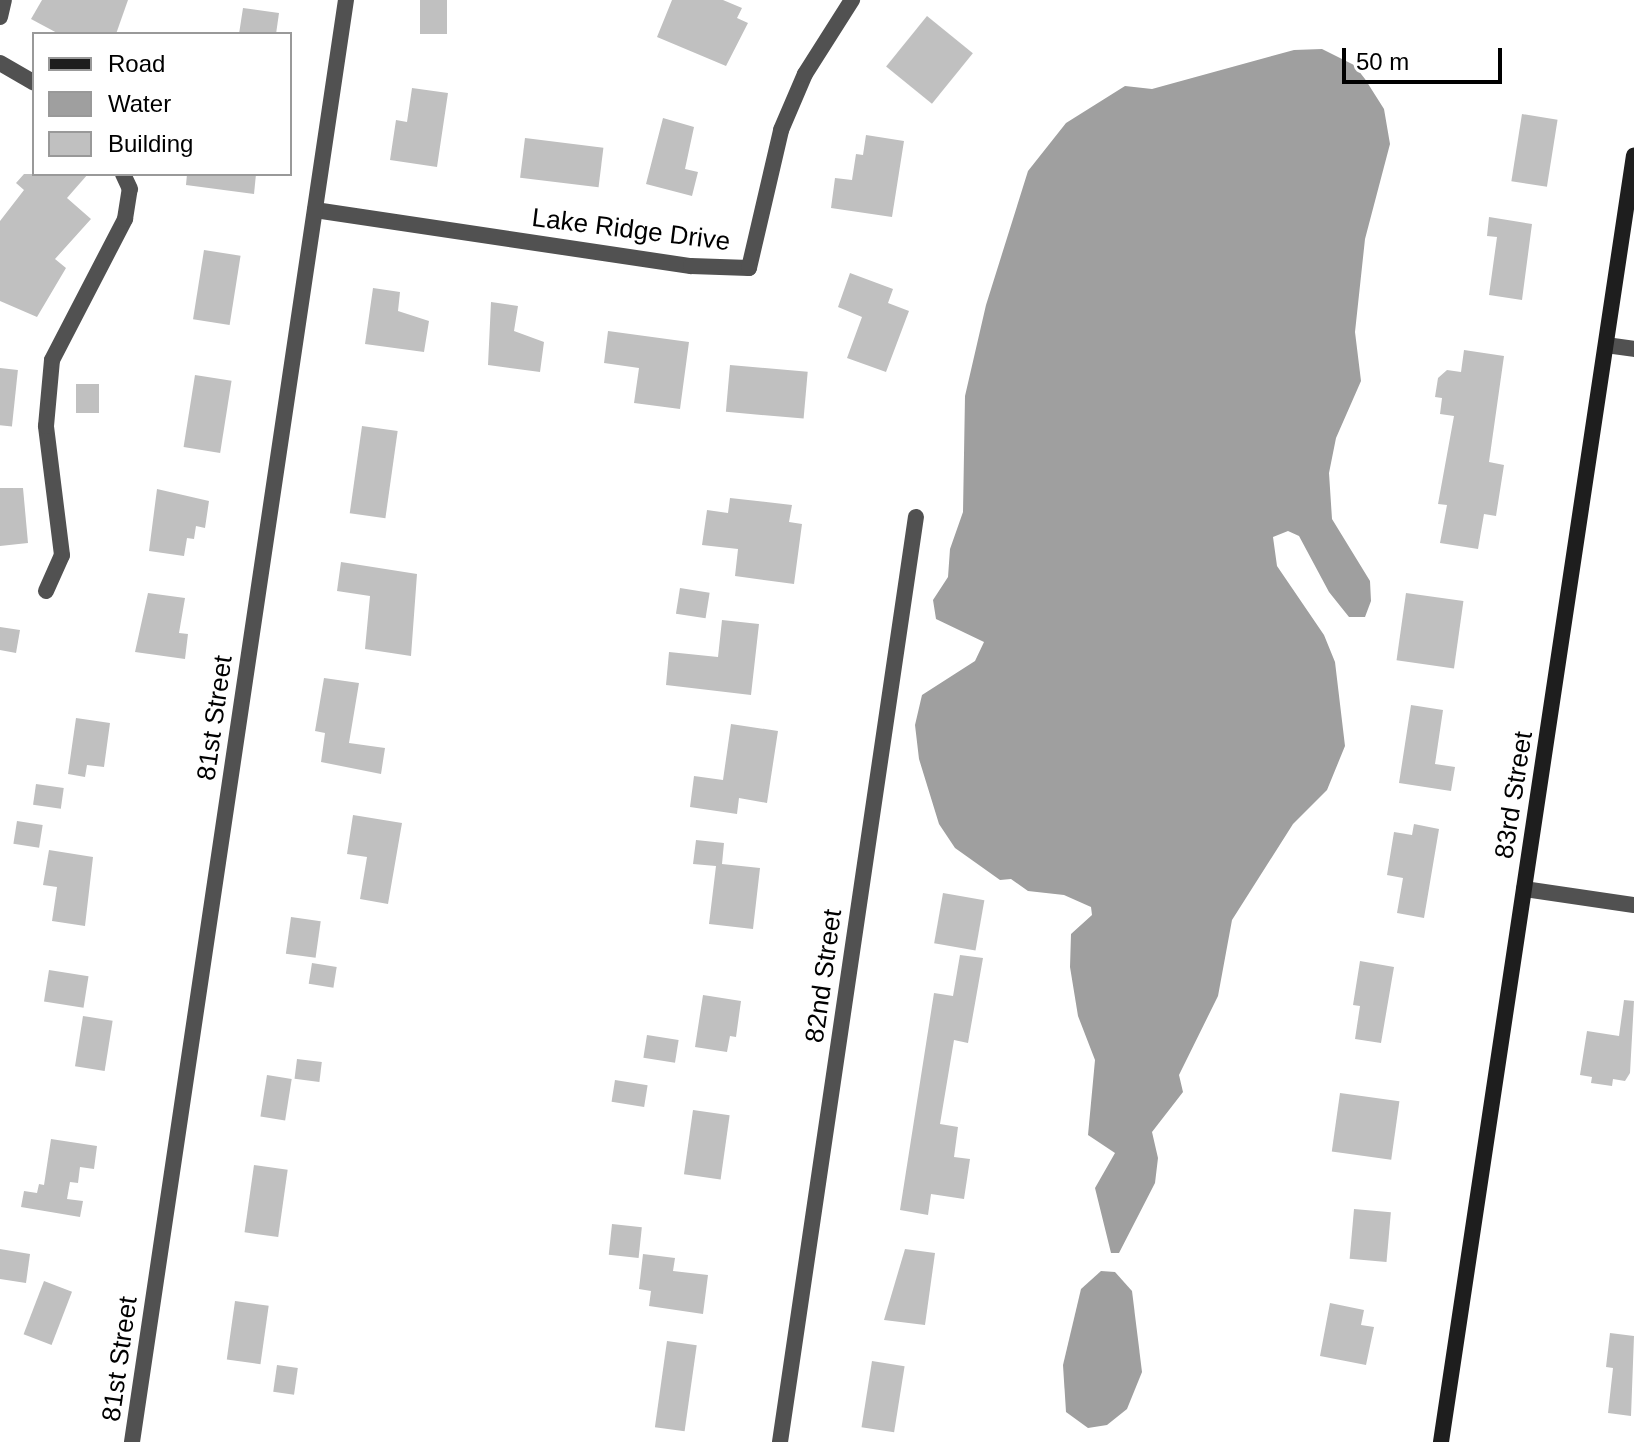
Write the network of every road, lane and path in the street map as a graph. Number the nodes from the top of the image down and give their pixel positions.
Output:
1 (4, 0) edge
2 (346, 0) edge
3 (852, 0) edge
4 (0, 17) edge
5 (0, 63) edge
6 (32, 82) edge
7 (1634, 155) edge
8 (124, 176) edge
9 (315, 210) junction
10 (1606, 345) junction
11 (1634, 349) edge
12 (916, 517) dead end
13 (46, 591) dead end
14 (1524, 889) junction
15 (1634, 905) edge
16 (132, 1442) edge
17 (780, 1442) edge
18 (1441, 1442) edge

1 - 4 street
2 - 9 street, 81st Street
3 - 9 street, Lake Ridge Drive
5 - 6 street
7 - 10 street, 83rd Street
8 - 13 street
9 - 16 street, 81st Street
10 - 11 street
10 - 14 street, 83rd Street
12 - 17 street, 82nd Street
14 - 15 street
14 - 18 street, 83rd Street

